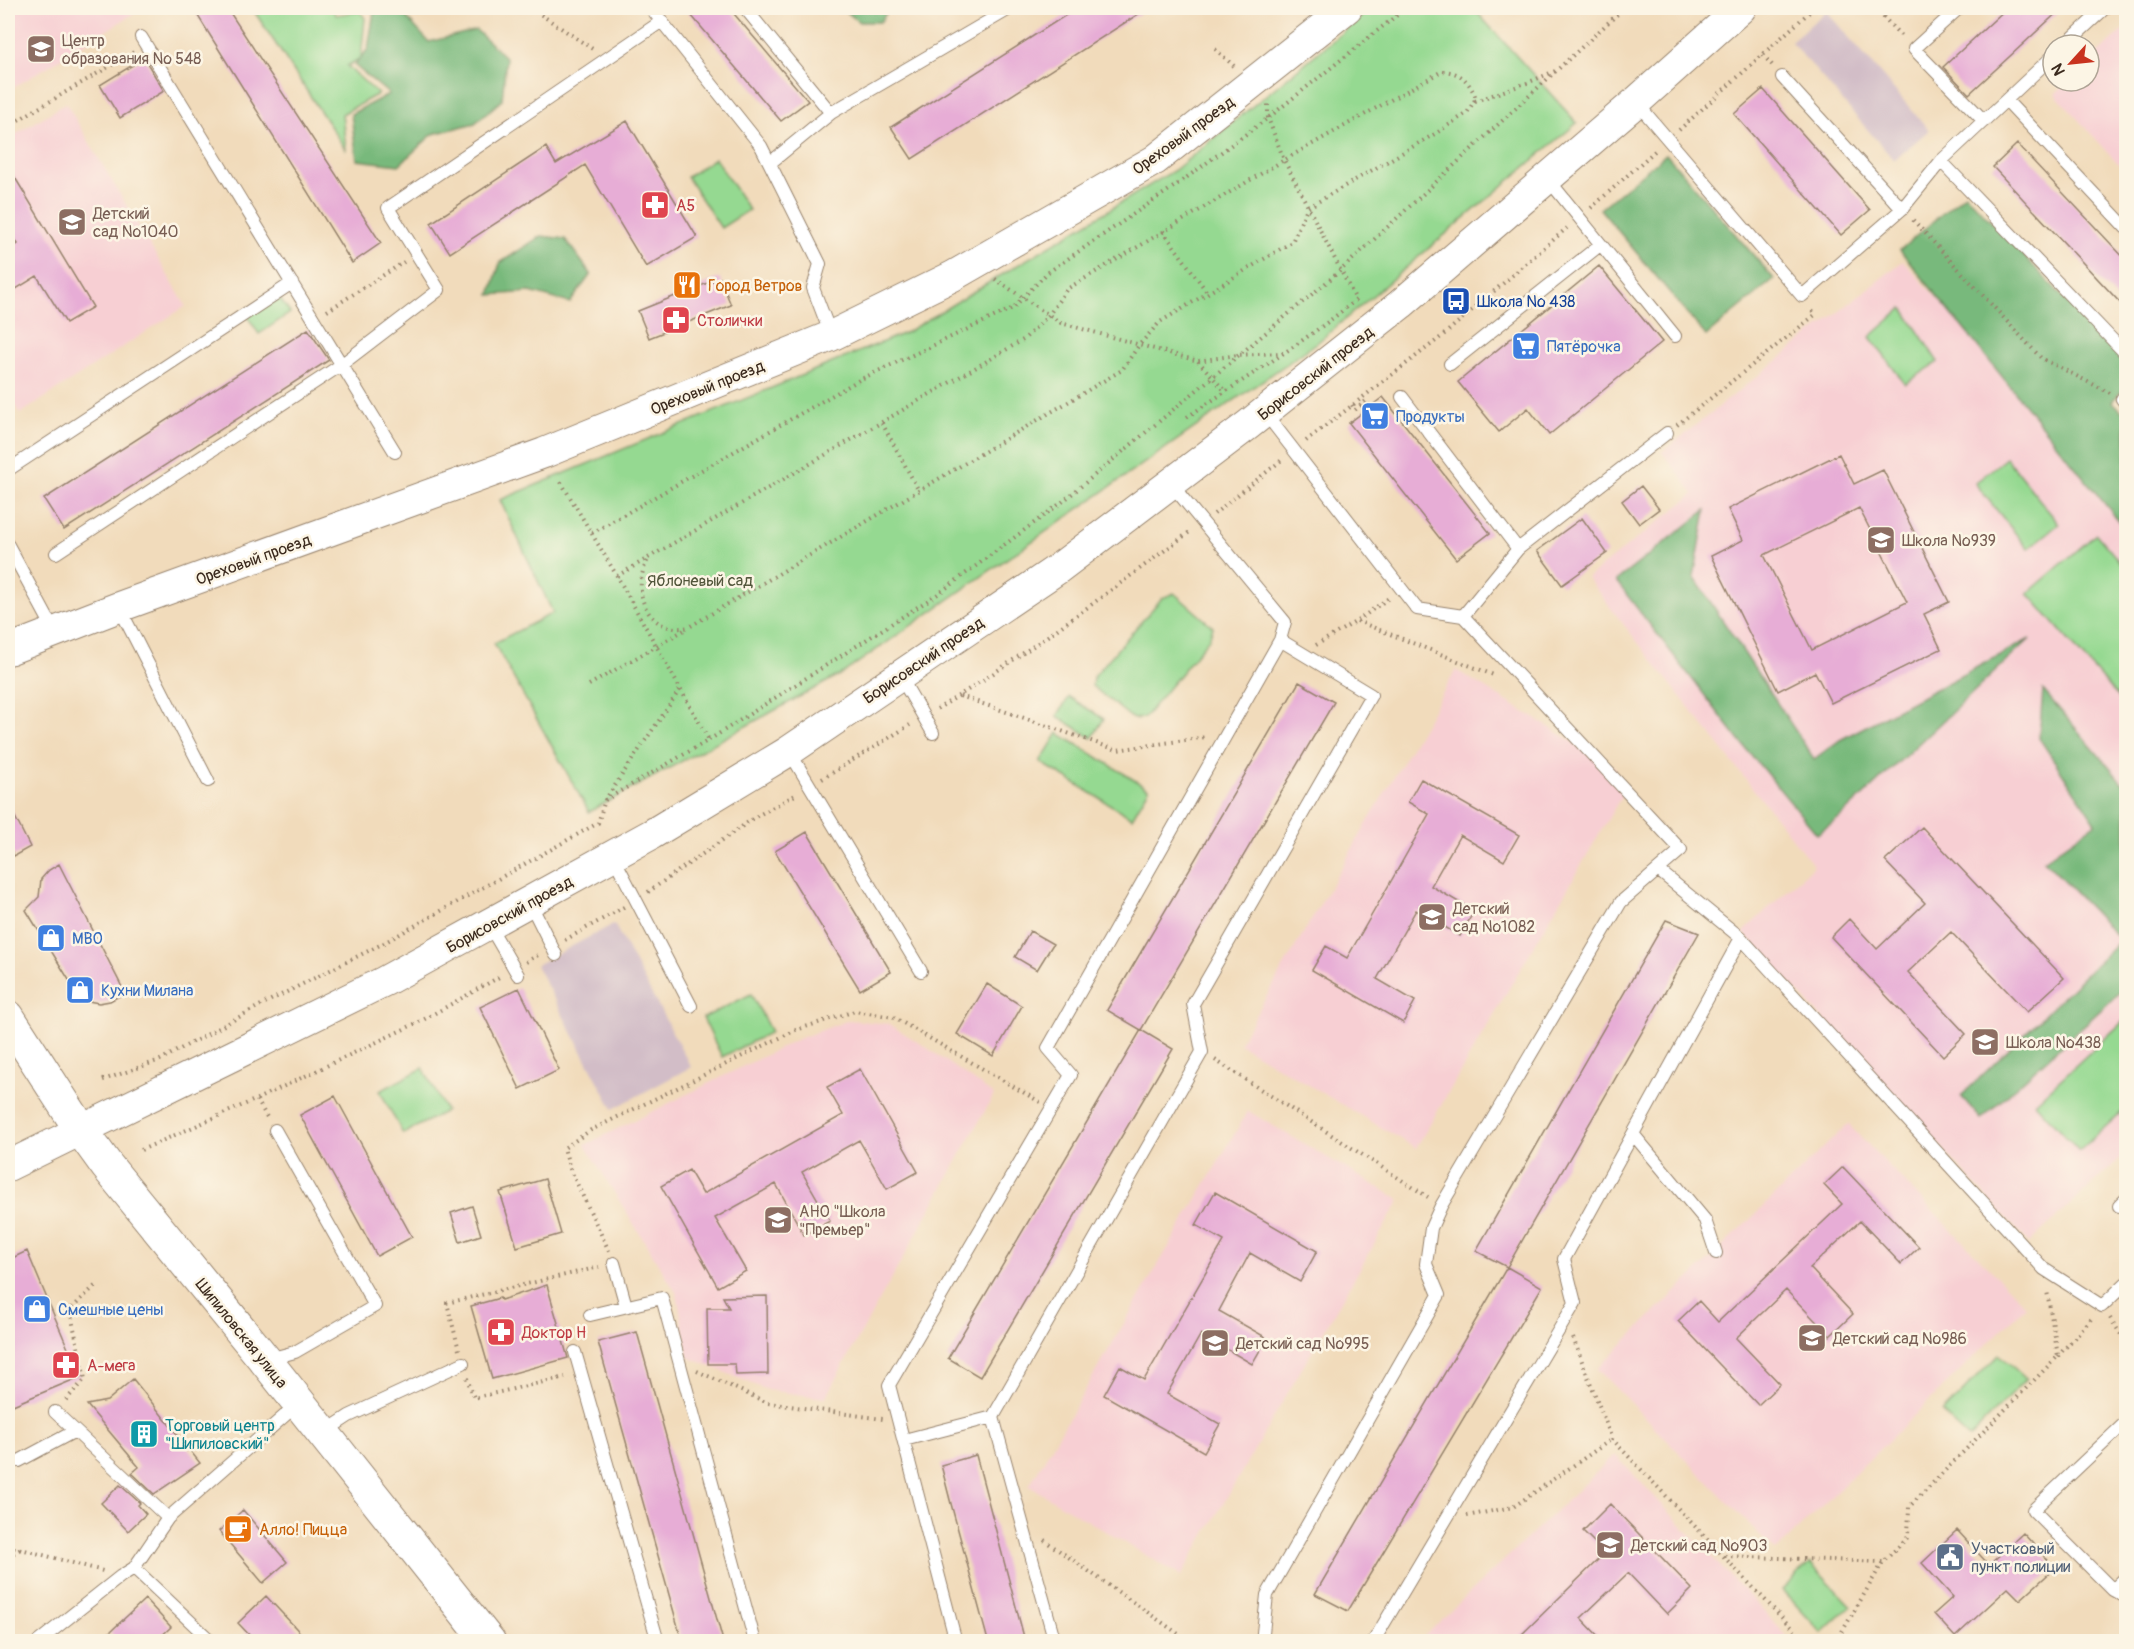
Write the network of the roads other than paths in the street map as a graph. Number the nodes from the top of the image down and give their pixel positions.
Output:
1 (651, 8) edge
2 (745, 8) edge
3 (1011, 8) edge
4 (1347, 8) edge
5 (1741, 8) edge
6 (1959, 8) edge
7 (2105, 8) edge
8 (662, 21) junction
9 (2078, 33) edge
10 (143, 41) road end
11 (2041, 67) edge
12 (1782, 77) dead end
13 (2006, 100) junction
14 (1636, 102) junction
15 (831, 113) junction
16 (1984, 121) junction
17 (1941, 161) junction
18 (770, 163) junction
19 (1547, 178) junction
20 (1902, 208) junction
21 (2127, 228) edge
22 (1600, 244) junction
23 (292, 283) junction
24 (831, 336) junction
25 (1675, 336) dead end
26 (2127, 354) edge
27 (1450, 364) dead end
28 (341, 365) junction
29 (1402, 397) dead end
30 (1264, 412) junction
31 (1667, 433) road end
32 (395, 452) dead end
33 (8, 470) edge
34 (1171, 484) junction
35 (8, 544) edge
36 (1518, 549) junction
37 (56, 553) dead end
38 (119, 607) junction
39 (1463, 616) junction
40 (55, 632) junction
41 (1280, 640) junction
42 (8, 650) edge
43 (900, 676) junction
44 (933, 733) dead end
45 (789, 751) junction
46 (208, 781) dead end
47 (614, 856) junction
48 (1658, 870) junction
49 (530, 903) junction
50 (489, 925) junction
51 (1741, 938) junction
52 (556, 955) dead end
53 (921, 971) dead end
54 (518, 975) dead end
55 (691, 1006) dead end
56 (8, 1017) edge
57 (81, 1130) junction
58 (274, 1130) dead end
59 (1633, 1134) junction
60 (8, 1166) edge
61 (1716, 1253) dead end
62 (614, 1263) road end
63 (2127, 1283) edge
64 (626, 1306) junction
65 (590, 1315) dead end
66 (574, 1352) dead end
67 (265, 1360) junction
68 (463, 1363) road end
69 (297, 1404) junction
70 (55, 1412) road end
71 (993, 1417) junction
72 (2127, 1422) edge
73 (75, 1431) junction
74 (322, 1433) junction
75 (904, 1440) junction
76 (19, 1461) dead end
77 (168, 1518) junction
78 (134, 1568) junction
79 (2127, 1577) edge
80 (2113, 1590) junction
81 (2127, 1597) edge
82 (38, 1641) edge
83 (212, 1641) edge
84 (489, 1641) edge
85 (658, 1641) edge
86 (755, 1641) edge
87 (956, 1641) edge
88 (1055, 1641) edge
89 (1262, 1641) edge
90 (1373, 1641) edge

1 - 8 lane
2 - 15 lane
3 - 15 lane
4 - 24 street, Ореховый проезд
5 - 14 street, Борисовский проезд
6 - 16 lane
7 - 9 lane
8 - 18 lane
8 - 28 lane
10 - 23 lane
11 - 13 lane
12 - 20 lane
13 - 16 lane
13 - 21 lane
14 - 19 street, Борисовский проезд
14 - 20 lane
15 - 18 lane
16 - 17 lane
17 - 20 lane
17 - 26 lane
18 - 24 lane
19 - 22 lane
19 - 30 street, Борисовский проезд
22 - 25 lane
22 - 27 lane
23 - 28 lane
23 - 33 lane
24 - 38 street, Ореховый проезд
28 - 32 lane
28 - 37 lane
29 - 36 lane
30 - 34 street, Борисовский проезд
30 - 39 lane
31 - 36 lane
34 - 41 lane
34 - 43 street, Борисовский проезд
35 - 40 lane
36 - 39 lane
38 - 40 street, Ореховый проезд
38 - 46 lane
39 - 48 lane
40 - 42 street, Ореховый проезд
41 - 71 lane
41 - 75 lane
43 - 44 lane
43 - 45 street, Борисовский проезд
45 - 47 street, Борисовский проезд
45 - 53 lane
47 - 49 street, Борисовский проезд
47 - 55 lane
48 - 51 lane
48 - 89 lane
49 - 50 street, Борисовский проезд
49 - 52 lane
50 - 54 lane
50 - 57 street, Борисовский проезд
51 - 59 lane
51 - 63 lane
56 - 57 main road, Шипиловская улица
57 - 60 street, Борисовский проезд
57 - 67 main road, Шипиловская улица
58 - 67 lane
59 - 61 lane
59 - 90 lane
62 - 64 lane
64 - 65 lane
64 - 86 lane
66 - 85 lane
67 - 69 main road, Шипиловская улица
68 - 74 lane
69 - 74 main road, Шипиловская улица
69 - 77 lane
70 - 73 lane
71 - 75 lane
71 - 88 lane
72 - 80 lane
73 - 76 lane
73 - 77 lane
74 - 84 main road, Шипиловская улица
75 - 87 lane
77 - 78 lane
78 - 82 lane
78 - 83 lane
79 - 80 lane
80 - 81 lane

